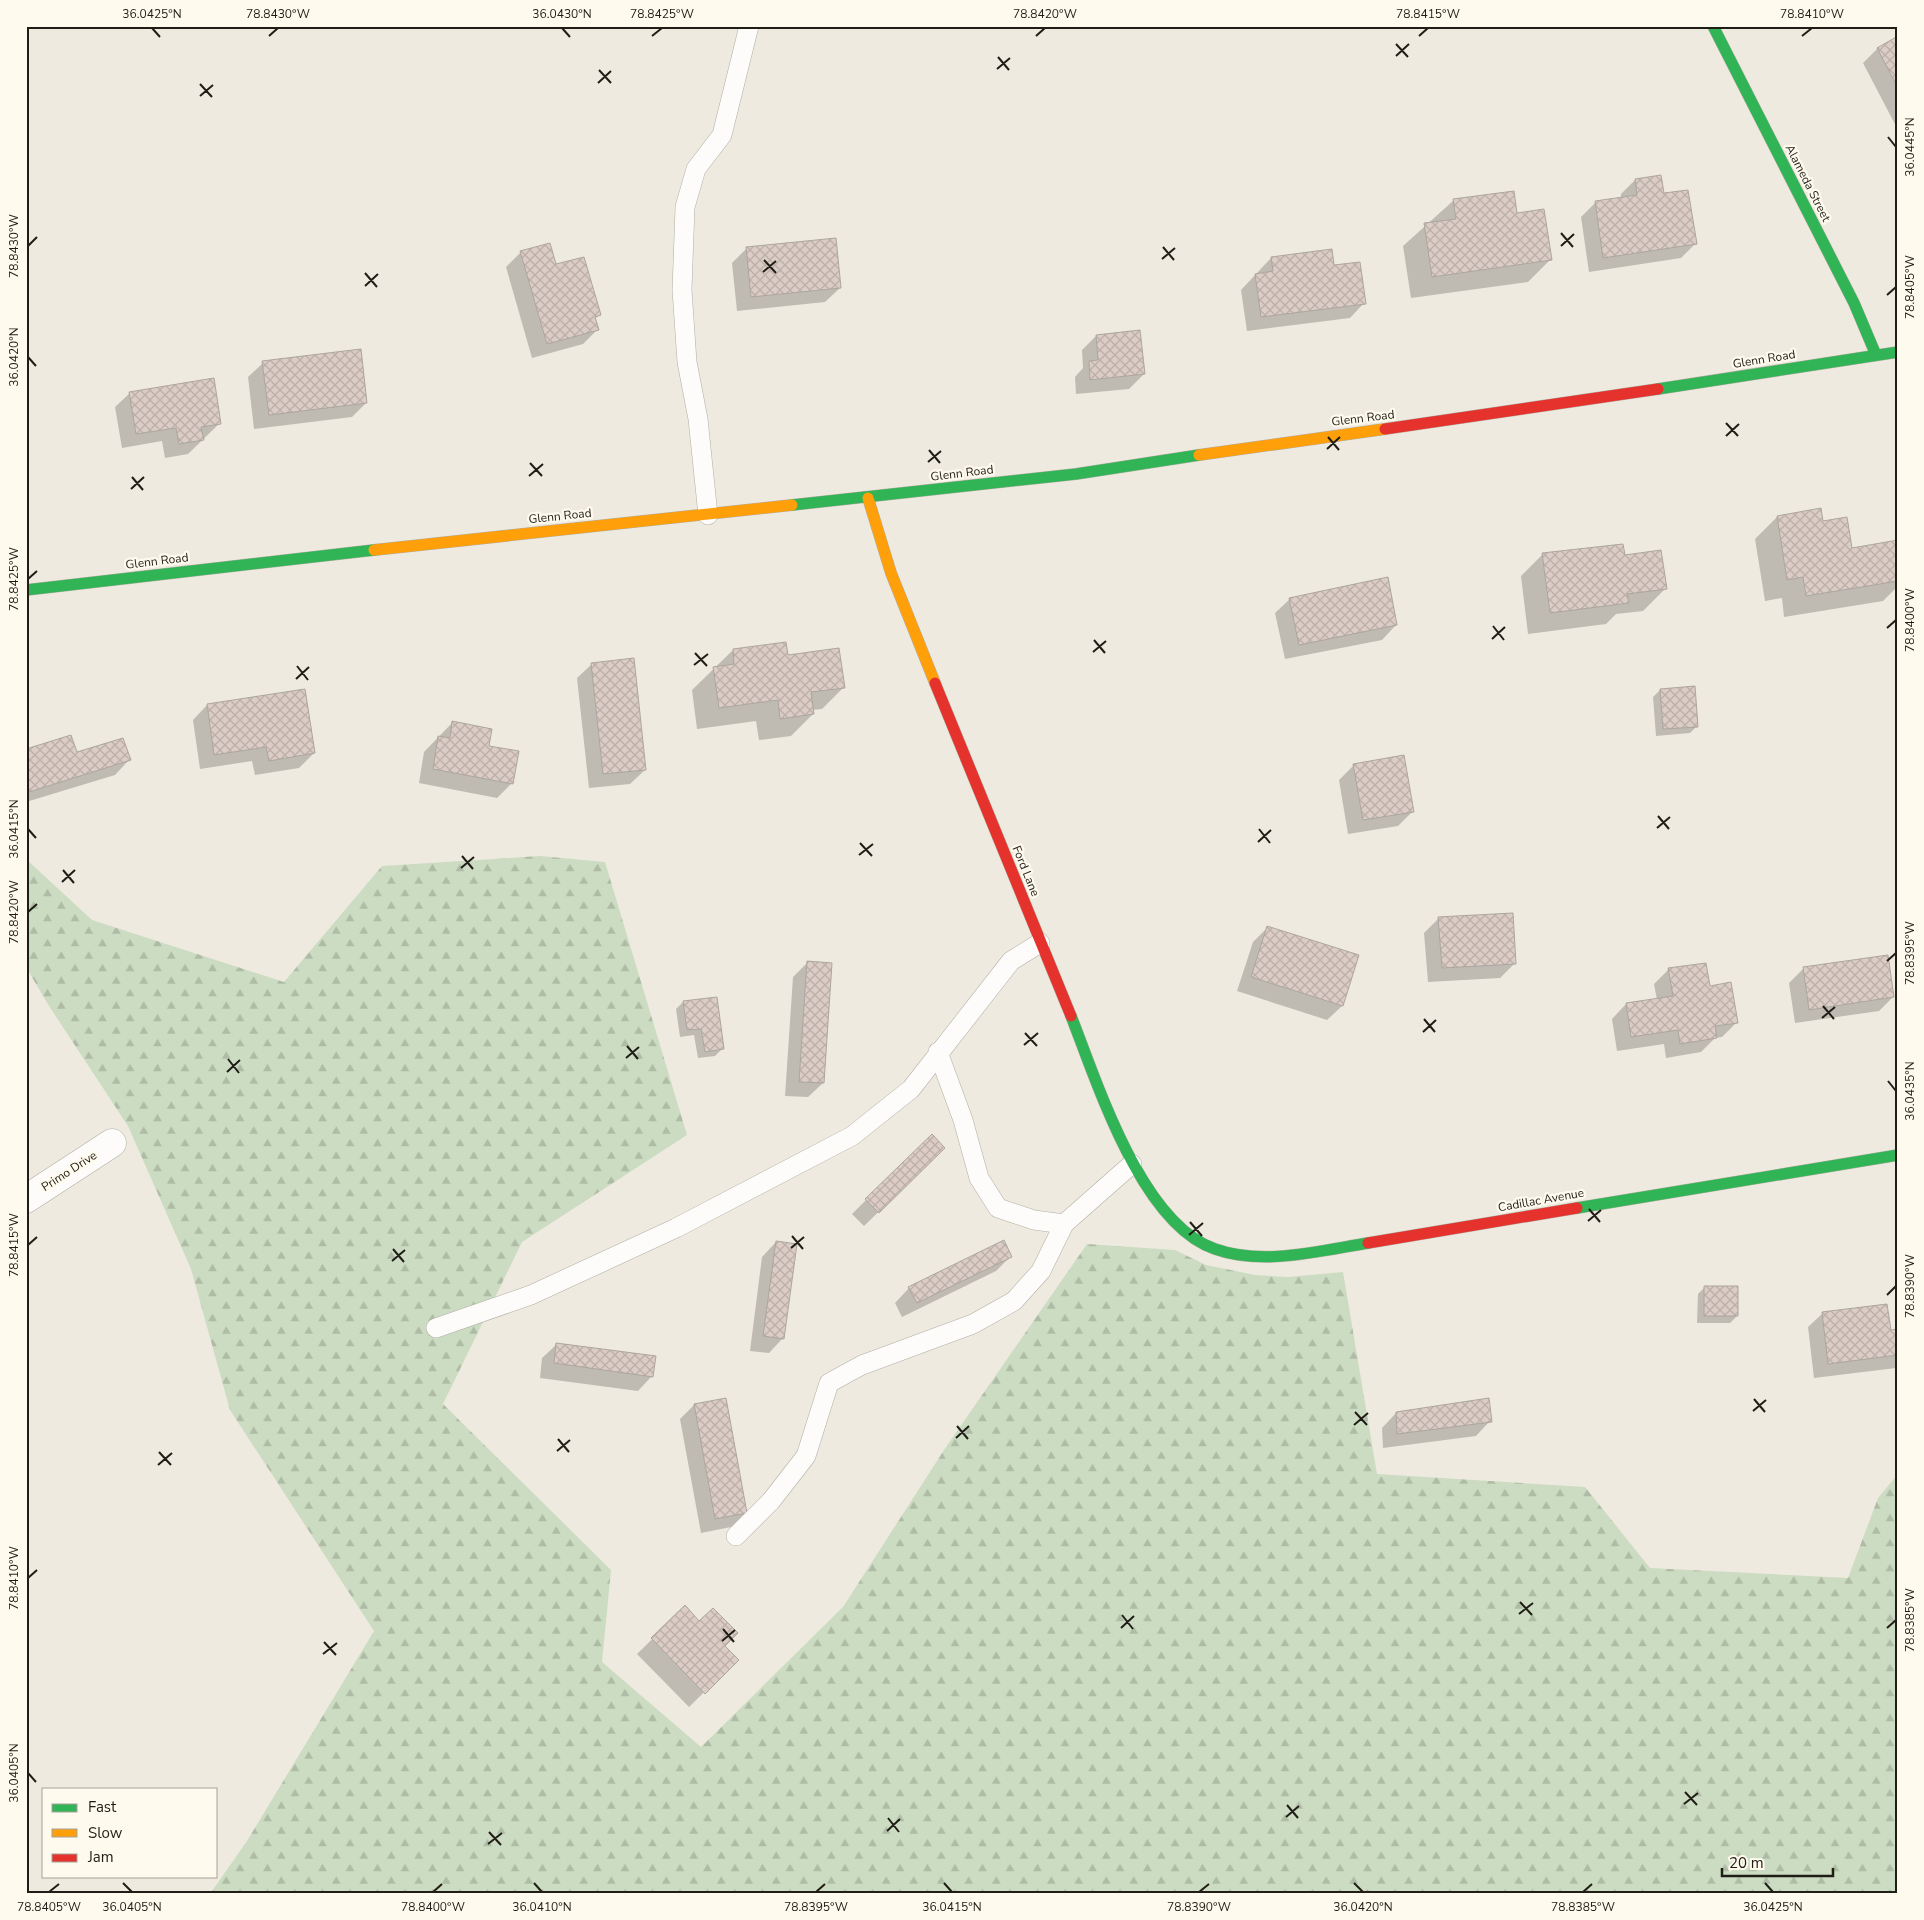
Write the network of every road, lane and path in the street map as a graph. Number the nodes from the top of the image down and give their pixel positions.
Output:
1 (749, 26) edge
2 (1713, 26) edge
3 (1898, 352) edge
4 (1876, 355) junction
5 (868, 498) junction
6 (708, 515) junction
7 (26, 590) edge
8 (1040, 943) junction
9 (938, 1052) junction
10 (112, 1143) dead end
11 (1898, 1155) edge
12 (1132, 1164) junction
13 (26, 1199) edge
14 (1064, 1224) junction
15 (1191, 1236) joint
16 (436, 1328) dead end
17 (736, 1536) dead end

1 - 6 lane
2 - 4 street, Alameda Street
3 - 4 street, Glenn Road
4 - 5 street, Glenn Road
5 - 6 street, Glenn Road
5 - 8 street, Ford Lane
6 - 7 street, Glenn Road
8 - 9 lane
8 - 12 street, Ford Lane
9 - 14 lane
9 - 16 lane
10 - 13 street, Primo Drive
11 - 15 street, Cadillac Avenue
12 - 14 lane
12 - 15 street, Ford Lane
14 - 17 lane

